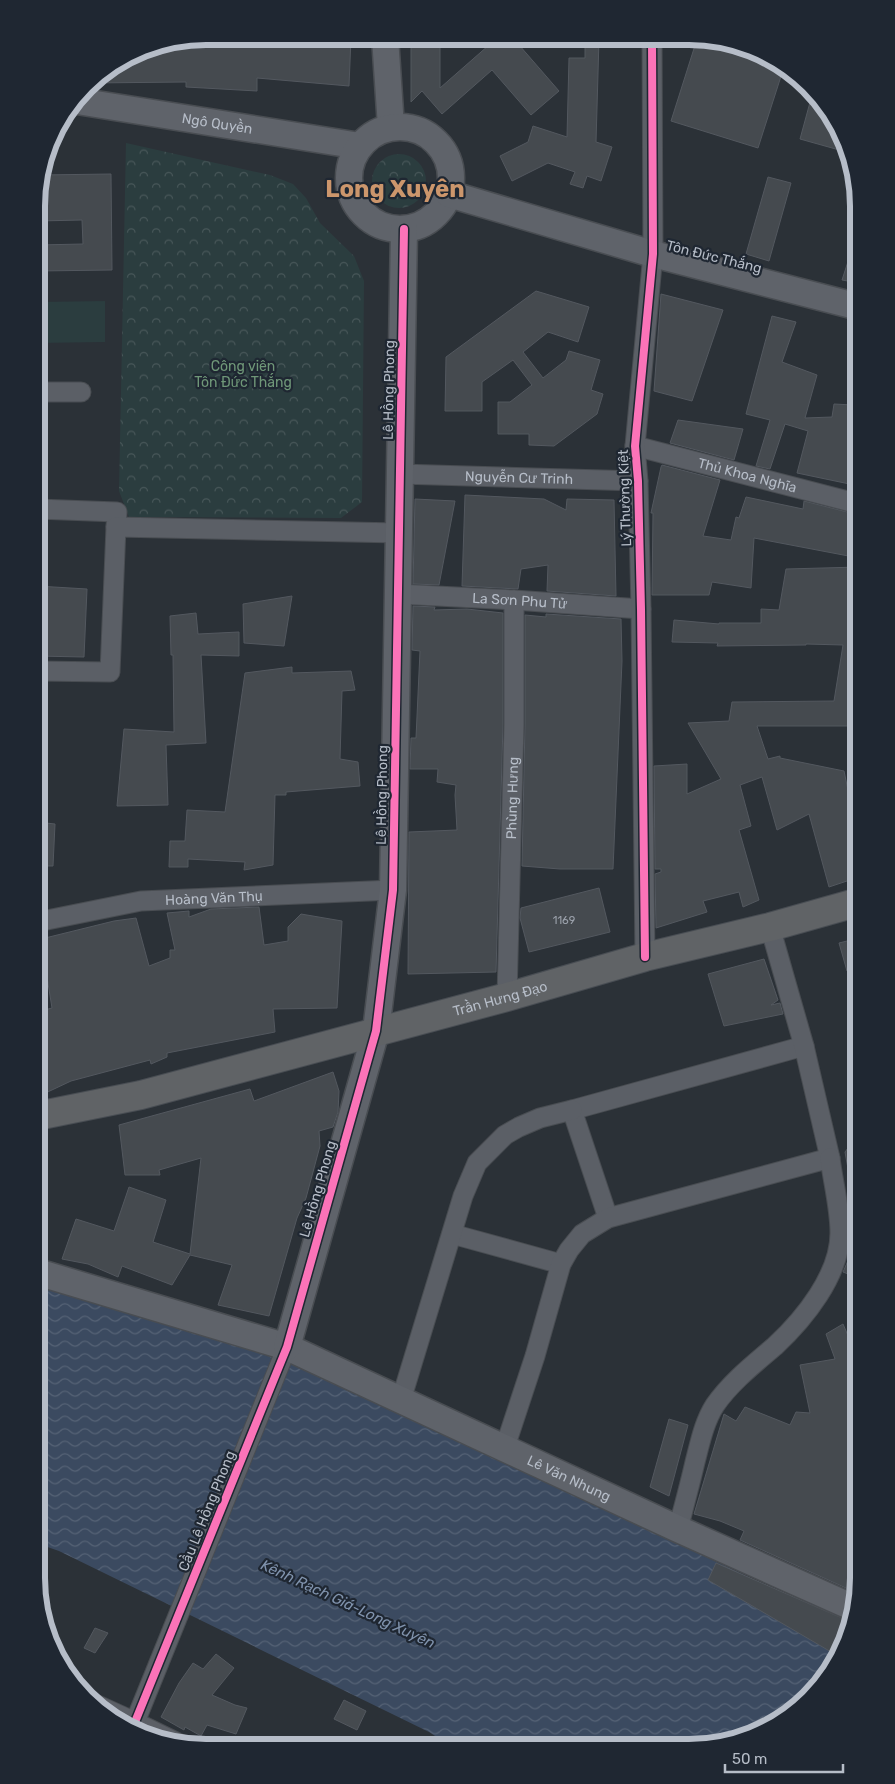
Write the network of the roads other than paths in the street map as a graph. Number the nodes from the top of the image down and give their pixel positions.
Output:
1 (386, 45) edge
2 (652, 45) edge
3 (83, 102) edge
4 (391, 127) junction
5 (360, 146) junction
6 (449, 194) junction
7 (404, 229) junction
8 (653, 254) junction
9 (850, 305) edge
10 (45, 392) edge
11 (81, 392) dead end
12 (635, 446) junction
13 (400, 474) junction
14 (638, 481) junction
15 (850, 502) edge
16 (45, 509) edge
17 (116, 527) junction
18 (399, 533) junction
19 (398, 594) junction
20 (514, 600) junction
21 (641, 610) junction
22 (45, 670) edge
23 (393, 890) junction
24 (850, 904) edge
25 (45, 920) edge
26 (770, 927) junction
27 (645, 957) junction
28 (507, 997) junction
29 (376, 1031) junction
30 (804, 1046) junction
31 (141, 1095) junction
32 (572, 1110) junction
33 (45, 1114) edge
34 (45, 1131) edge
35 (830, 1158) junction
36 (608, 1218) junction
37 (452, 1234) junction
38 (561, 1264) junction
39 (45, 1275) edge
40 (284, 1353) junction
41 (401, 1400) junction
42 (505, 1447) junction
43 (678, 1528) junction
44 (848, 1605) edge
45 (135, 1723) edge

1 - 4 street
2 - 8 street, Lý Thường Kiệt
3 - 5 street, Ngô Quyền
4 - 5 street
4 - 6 street
5 - 7 street
6 - 7 street
6 - 8 street, Tôn Đức Thắng
7 - 13 street, Lê Hồng Phong
8 - 9 street, Tôn Đức Thắng
8 - 12 street, Lý Thường Kiệt
10 - 11 street
12 - 14 street, Lý Thường Kiệt
12 - 15 street, Thủ Khoa Nghĩa
13 - 14 street, Nguyễn Cư Trinh
13 - 18 street, Lê Hồng Phong
14 - 21 street, Lý Thường Kiệt
16 - 17 street
17 - 18 street
17 - 22 street
18 - 19 street, Lê Hồng Phong
19 - 20 street, La Sơn Phu Tử
19 - 23 street, Lê Hồng Phong
20 - 21 street, La Sơn Phu Tử
20 - 28 street, Phùng Hưng
21 - 27 street, Lý Thường Kiệt
23 - 25 street, Hoàng Văn Thụ
23 - 29 street, Lê Hồng Phong
24 - 26 highway, Trần Hưng Đạo
26 - 27 highway, Trần Hưng Đạo
26 - 30 street
27 - 28 highway, Trần Hưng Đạo
28 - 29 highway, Trần Hưng Đạo
29 - 31 highway, Trần Hưng Đạo
29 - 40 street, Lê Hồng Phong
30 - 32 street
30 - 35 street
31 - 33 highway, Trần Hưng Đạo
31 - 34 highway, Trần Hưng Đạo
32 - 36 street
32 - 37 street
35 - 36 street
35 - 43 street
36 - 38 street
37 - 38 street
37 - 41 street
38 - 42 street
39 - 40 street, Lê Văn Nhung
40 - 41 street, Lê Văn Nhung
40 - 45 street, Cầu Lê Hồng Phong
41 - 42 street, Lê Văn Nhung
42 - 43 street, Lê Văn Nhung
43 - 44 street, Lê Văn Nhung

